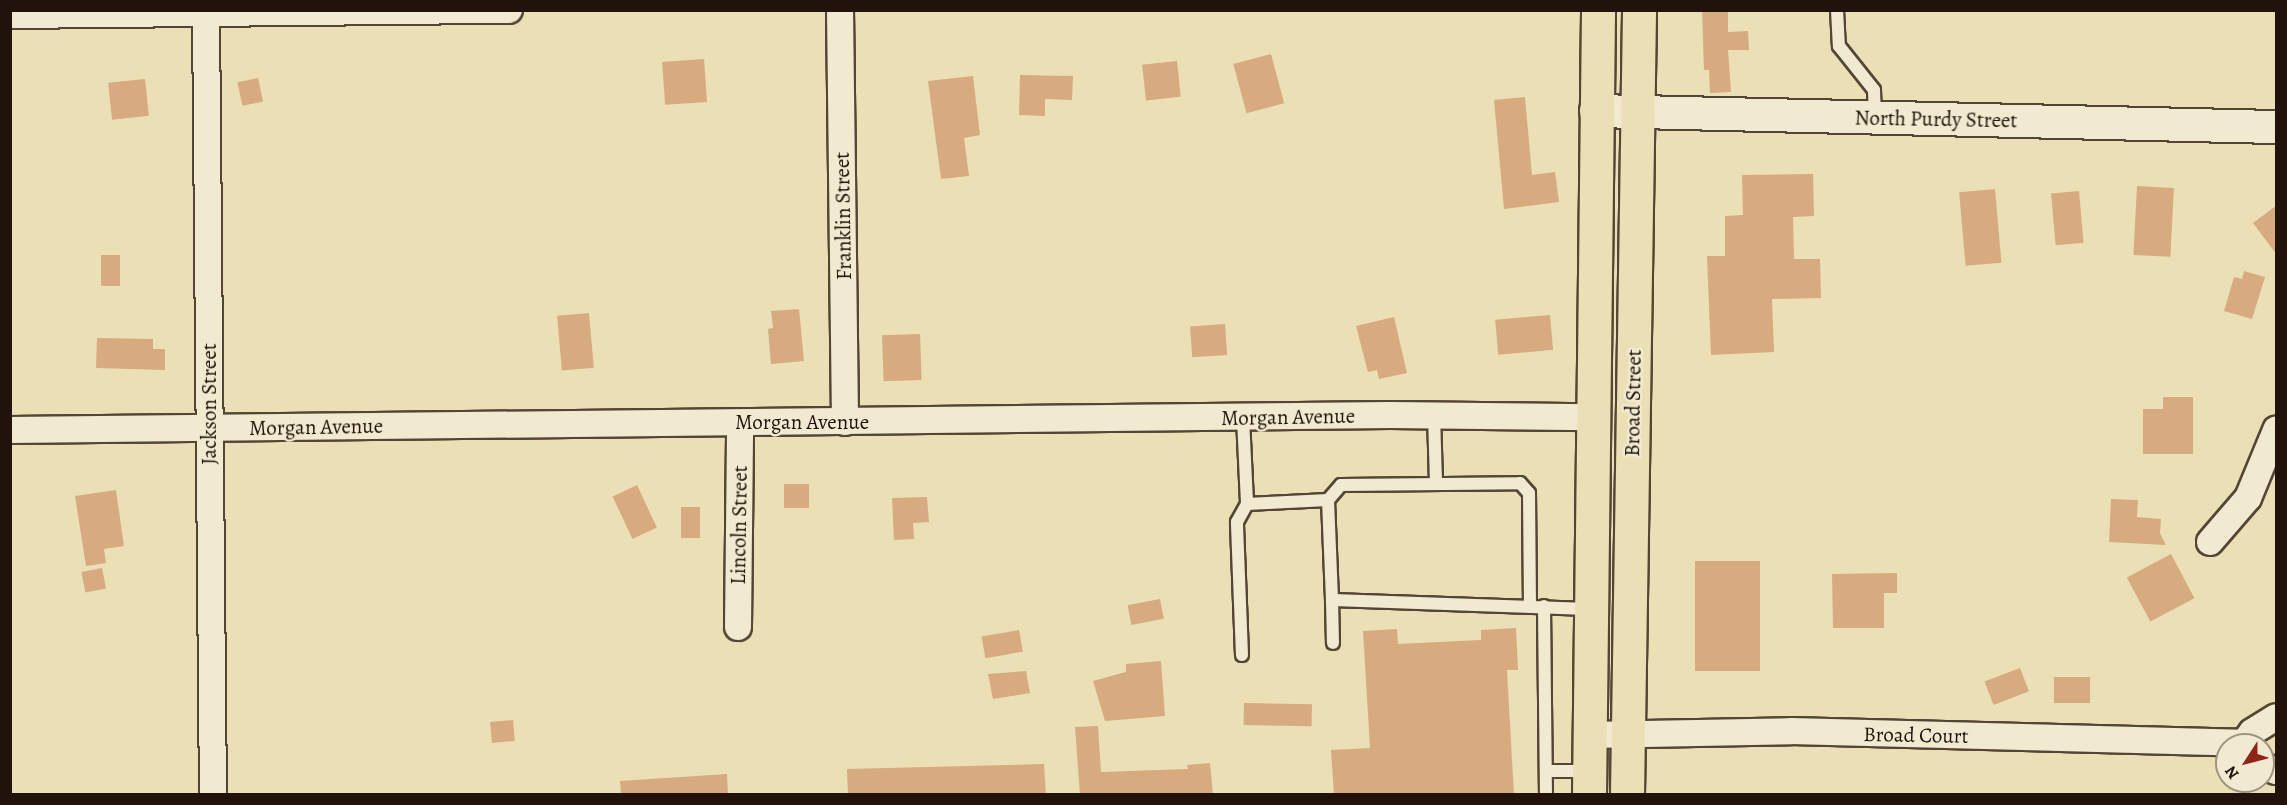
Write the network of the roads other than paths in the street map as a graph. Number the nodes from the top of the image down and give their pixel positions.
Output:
1 (509, 10) edge
2 (840, 10) edge
3 (1598, 10) edge
4 (1639, 10) edge
5 (1837, 10) edge
6 (206, 14) junction
7 (10, 15) edge
8 (1596, 111) junction
9 (1637, 112) junction
10 (1875, 117) junction
11 (2277, 127) edge
12 (1434, 415) junction
13 (1593, 417) junction
14 (1243, 418) junction
15 (845, 422) junction
16 (740, 423) junction
17 (209, 429) junction
18 (10, 430) edge
19 (2277, 430) edge
20 (1436, 482) junction
21 (1328, 500) junction
22 (1247, 504) junction
23 (2210, 543) dead end
24 (1332, 600) junction
25 (1530, 606) junction
26 (1544, 606) junction
27 (1591, 609) junction
28 (738, 627) dead end
29 (1333, 643) dead end
30 (1242, 655) dead end
31 (2277, 717) edge
32 (2256, 733) edge
33 (1628, 734) junction
34 (1590, 735) junction
35 (2215, 743) edge
36 (1546, 771) junction
37 (1589, 783) edge
38 (213, 795) edge
39 (1546, 795) edge
40 (1627, 795) edge

1 - 6 street
2 - 15 street, Franklin Street
3 - 8 main road, Broad Street
4 - 9 main road, Broad Street
5 - 10 lane
6 - 7 street
6 - 17 street, Jackson Street
8 - 9 street, North Purdy Street
8 - 13 main road, Broad Street
9 - 10 street, North Purdy Street
9 - 33 main road, Broad Street
10 - 11 street, North Purdy Street
12 - 13 street, Morgan Avenue
12 - 14 street, Morgan Avenue
12 - 20 lane
13 - 27 main road, Broad Street
14 - 15 street, Morgan Avenue
14 - 22 lane
15 - 16 street, Morgan Avenue
16 - 17 street, Morgan Avenue
16 - 28 street, Lincoln Street
17 - 18 street, Morgan Avenue
17 - 38 street, Jackson Street
19 - 23 street
20 - 21 lane
20 - 25 lane
21 - 22 lane
21 - 24 lane
22 - 30 lane
24 - 25 lane
24 - 29 lane
25 - 26 lane
26 - 27 lane
26 - 36 lane
27 - 34 main road, Broad Street
31 - 32 street, Broad Court
33 - 34 street, Broad Court
33 - 35 street, Broad Court
33 - 40 main road, Broad Street
34 - 37 main road, Broad Street
36 - 37 lane
36 - 39 lane

